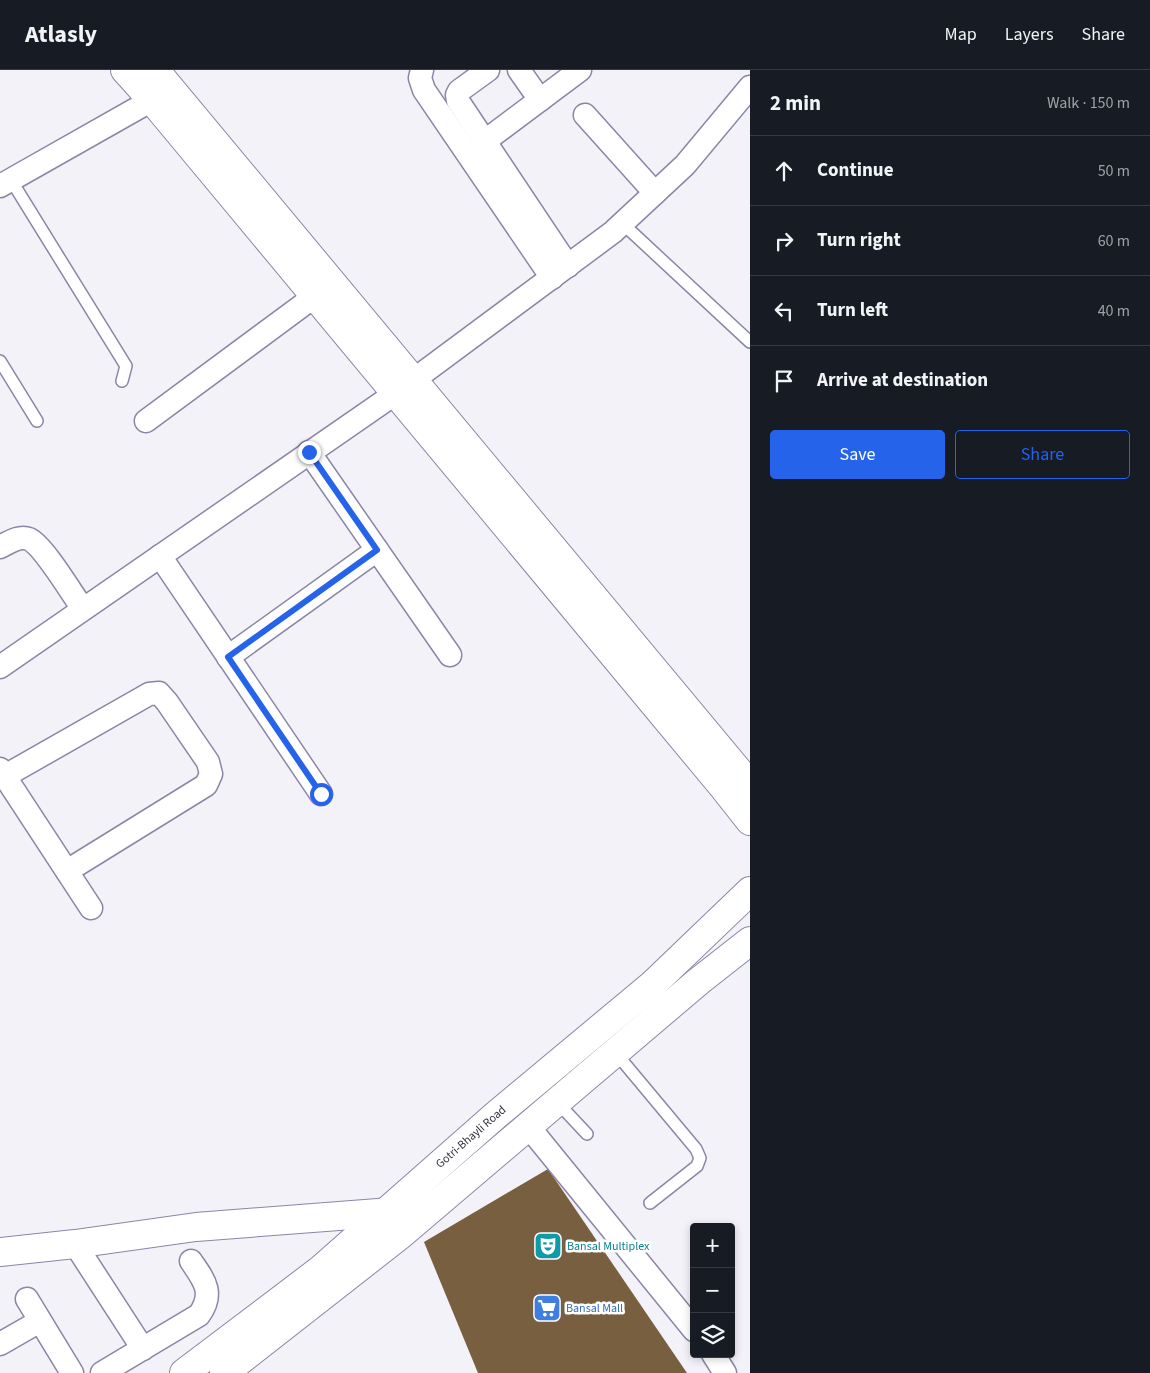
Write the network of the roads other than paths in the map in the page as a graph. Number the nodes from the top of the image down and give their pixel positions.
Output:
1 (125, 70) edge
2 (155, 70) edge
3 (422, 70) edge
4 (488, 70) edge
5 (519, 70) edge
6 (580, 70) edge
7 (750, 87) edge
8 (152, 100) junction
9 (540, 100) junction
10 (585, 115) dead end
11 (485, 141) junction
12 (6, 183) edge
13 (655, 192) junction
14 (622, 223) junction
15 (560, 272) junction
16 (315, 296) junction
17 (750, 342) edge
18 (0, 361) edge
19 (122, 381) dead end
20 (404, 386) junction
21 (37, 421) dead end
22 (146, 421) dead end
23 (309, 452) junction
24 (0, 547) edge
25 (377, 550) junction
26 (160, 556) junction
27 (83, 609) junction
28 (450, 655) dead end
29 (228, 657) junction
30 (0, 667) edge
31 (2, 772) edge
32 (750, 785) edge
33 (321, 794) dead end
34 (750, 821) edge
35 (67, 871) junction
36 (750, 891) edge
37 (91, 908) dead end
38 (750, 941) edge
39 (615, 1052) junction
40 (556, 1102) junction
41 (528, 1126) junction
42 (587, 1134) dead end
43 (650, 1203) dead end
44 (430, 1210) junction
45 (386, 1212) junction
46 (75, 1244) junction
47 (0, 1252) edge
48 (191, 1261) dead end
49 (27, 1299) dead end
50 (40, 1321) junction
51 (690, 1325) edge
52 (0, 1344) edge
53 (144, 1349) junction
54 (716, 1358) edge
55 (72, 1373) edge
56 (102, 1373) edge
57 (184, 1373) edge
58 (224, 1373) edge
59 (725, 1373) edge

1 - 8 main road
2 - 20 main road
3 - 15 street
4 - 11 street
5 - 9 street
6 - 9 street
7 - 13 street
8 - 12 street
8 - 16 main road
9 - 11 street
10 - 13 street
11 - 15 street
12 - 19 lane
13 - 14 street
14 - 15 street
14 - 17 lane
15 - 20 street
16 - 20 main road
16 - 22 street
18 - 21 lane
20 - 23 street
20 - 32 main road
20 - 34 main road
23 - 25 street
23 - 26 street
24 - 27 street
25 - 28 street
25 - 29 street
26 - 27 street
26 - 29 street
27 - 30 street
29 - 33 street
31 - 35 street
31 - 35 street
35 - 37 street
36 - 45 main road, Gotri-Bhayli Road
38 - 39 main road
39 - 40 main road
39 - 43 lane
40 - 41 main road
40 - 42 lane
41 - 44 main road
41 - 51 street
44 - 45 main road
44 - 58 main road
45 - 46 main road
45 - 57 main road, Gotri-Bhayli Road
46 - 47 main road
46 - 53 street
48 - 53 street
49 - 50 street
50 - 52 street
50 - 55 street
53 - 56 street
54 - 59 street

